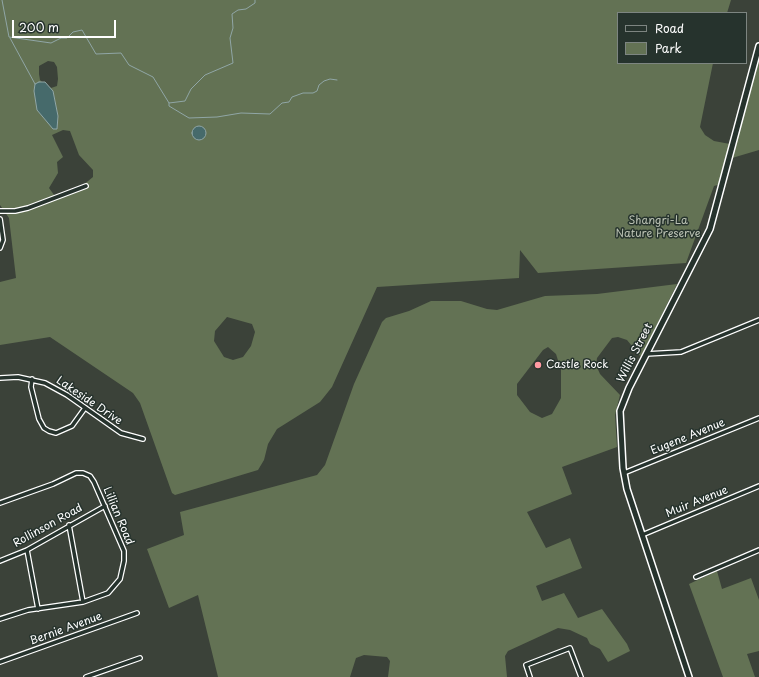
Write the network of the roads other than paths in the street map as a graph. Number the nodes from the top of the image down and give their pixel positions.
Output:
1 (759, 46) edge
2 (86, 186) dead end
3 (0, 211) edge
4 (0, 219) edge
5 (0, 248) edge
6 (759, 320) edge
7 (646, 354) junction
8 (0, 378) edge
9 (32, 379) junction
10 (85, 408) junction
11 (759, 418) edge
12 (143, 439) dead end
13 (624, 473) junction
14 (759, 486) edge
15 (0, 503) edge
16 (105, 506) junction
17 (70, 525) junction
18 (642, 535) junction
19 (27, 550) junction
20 (759, 550) edge
21 (0, 561) edge
22 (696, 577) dead end
23 (83, 602) junction
24 (38, 609) junction
25 (137, 612) dead end
26 (0, 619) edge
27 (140, 658) dead end
28 (0, 662) edge
29 (86, 677) edge
30 (530, 677) edge
31 (581, 677) edge
32 (689, 677) edge

1 - 7 main road, Willis Street
2 - 3 street
4 - 5 street
6 - 7 street
7 - 13 main road, Willis Street
8 - 9 street, Lakeside Drive
9 - 10 street, Lakeside Drive
9 - 10 street
10 - 12 street, Lakeside Drive
11 - 13 street, Eugene Avenue
13 - 18 main road, Willis Street
14 - 18 street, Muir Avenue
15 - 16 street, Lillian Road
16 - 17 street, Rollinson Road
16 - 23 street, Lillian Road
17 - 19 street, Rollinson Road
17 - 23 street
18 - 32 main road, Willis Street
19 - 21 street, Rollinson Road
19 - 24 street
20 - 22 street
23 - 24 street, Lillian Road
24 - 26 street, Lillian Road
25 - 28 street, Bernie Avenue
27 - 29 street
30 - 31 street

